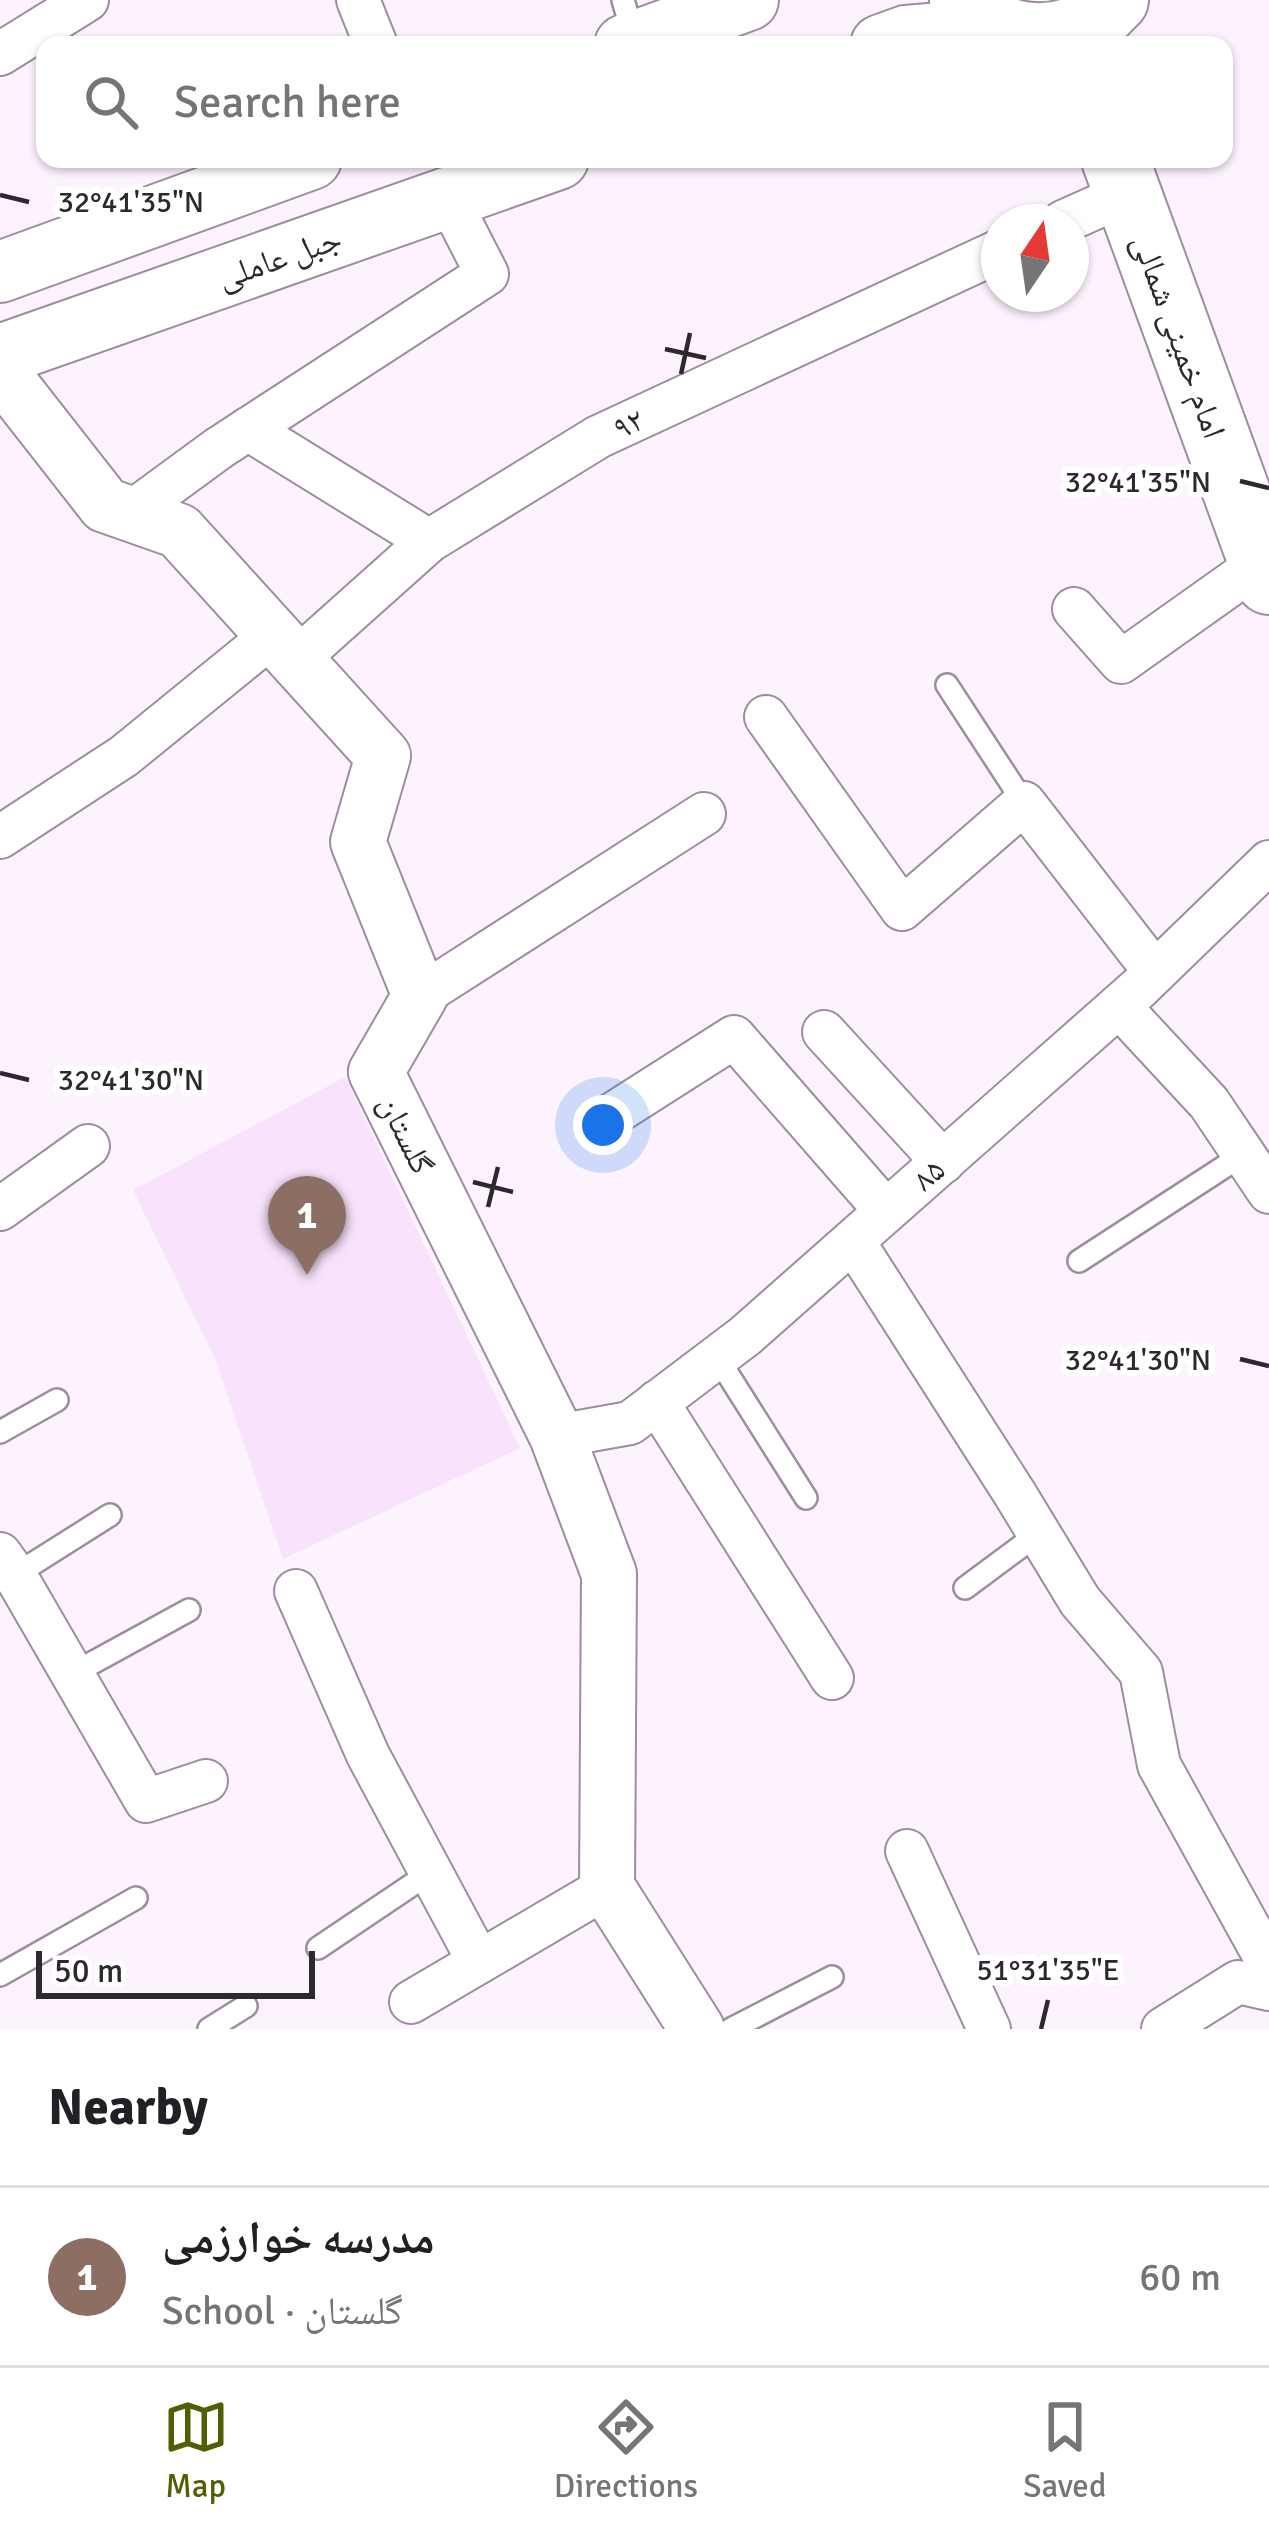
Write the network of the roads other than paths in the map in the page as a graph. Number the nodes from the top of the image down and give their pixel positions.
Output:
1 (87, 0) edge
2 (358, 0) edge
3 (748, 0) edge
4 (883, 0) edge
5 (981, 14) edge
6 (1086, 26) edge
7 (628, 29) edge
8 (372, 36) edge
9 (880, 36) edge
10 (906, 36) edge
11 (1022, 36) edge
12 (1050, 36) edge
13 (0, 54) edge
14 (284, 168) edge
15 (533, 168) edge
16 (1122, 176) edge
17 (448, 198) junction
18 (1086, 204) edge
19 (981, 258) edge
20 (3, 266) edge
21 (0, 356) edge
22 (0, 371) edge
23 (248, 429) junction
24 (129, 514) junction
25 (430, 541) junction
26 (1266, 572) edge
27 (1074, 609) dead end
28 (285, 646) junction
29 (947, 685) dead end
30 (766, 717) dead end
31 (1024, 803) junction
32 (704, 814) dead end
33 (0, 837) edge
34 (1269, 862) edge
35 (1155, 972) junction
36 (419, 996) junction
37 (1119, 1006) junction
38 (824, 1032) dead end
39 (610, 1116) dead end
40 (88, 1146) dead end
41 (1244, 1154) junction
42 (943, 1162) junction
43 (1269, 1192) edge
44 (0, 1209) edge
45 (886, 1211) junction
46 (853, 1241) junction
47 (1079, 1261) dead end
48 (717, 1357) junction
49 (57, 1400) dead end
50 (657, 1402) junction
51 (0, 1432) edge
52 (557, 1436) junction
53 (806, 1498) dead end
54 (110, 1515) dead end
55 (1039, 1533) junction
56 (8, 1564) edge
57 (965, 1588) dead end
58 (296, 1591) dead end
59 (189, 1610) dead end
60 (72, 1674) junction
61 (832, 1678) dead end
62 (206, 1781) dead end
63 (907, 1851) dead end
64 (431, 1871) junction
65 (607, 1887) junction
66 (136, 1898) dead end
67 (318, 1948) dead end
68 (479, 1962) junction
69 (1268, 1967) edge
70 (0, 1975) edge
71 (832, 1977) dead end
72 (411, 2002) dead end
73 (246, 2006) dead end
74 (209, 2029) edge
75 (697, 2029) edge
76 (731, 2029) edge
77 (988, 2029) edge
78 (1163, 2029) edge

1 - 13 street
2 - 8 street
3 - 7 main road
4 - 9 main road
5 - 10 main road
5 - 11 main road
6 - 12 main road
14 - 20 main road
15 - 17 main road, جبل عاملی
16 - 18 street
16 - 26 main road, امام خمینی شمالی
17 - 21 main road, جبل عاملی
17 - 23 street
19 - 25 street, ۹۲
22 - 24 street
23 - 24 street
23 - 25 street
24 - 28 street
25 - 28 street, ۹۲
26 - 27 street
28 - 33 street, ۹۲
28 - 36 street
29 - 31 lane
30 - 31 street
31 - 35 street
32 - 36 street
34 - 35 street, ۸۵
35 - 37 street, ۸۵
36 - 52 street, گلستان
37 - 41 street
37 - 42 street, ۸۵
38 - 42 street
39 - 45 street
40 - 44 street
41 - 43 street
41 - 47 lane
42 - 45 street, ۸۵
45 - 46 street, ۸۵
46 - 48 street, ۸۵
46 - 55 street
48 - 50 street, ۸۵
48 - 53 lane
49 - 51 lane
50 - 52 street, ۸۵
50 - 61 street
52 - 65 street, گلستان
54 - 56 lane
55 - 57 lane
55 - 69 street
56 - 60 street
58 - 64 street
59 - 60 lane
60 - 62 street
63 - 77 street
64 - 67 lane
64 - 68 street
65 - 68 street
65 - 75 street
66 - 70 lane
68 - 72 street
69 - 78 street
71 - 76 lane
73 - 74 lane

